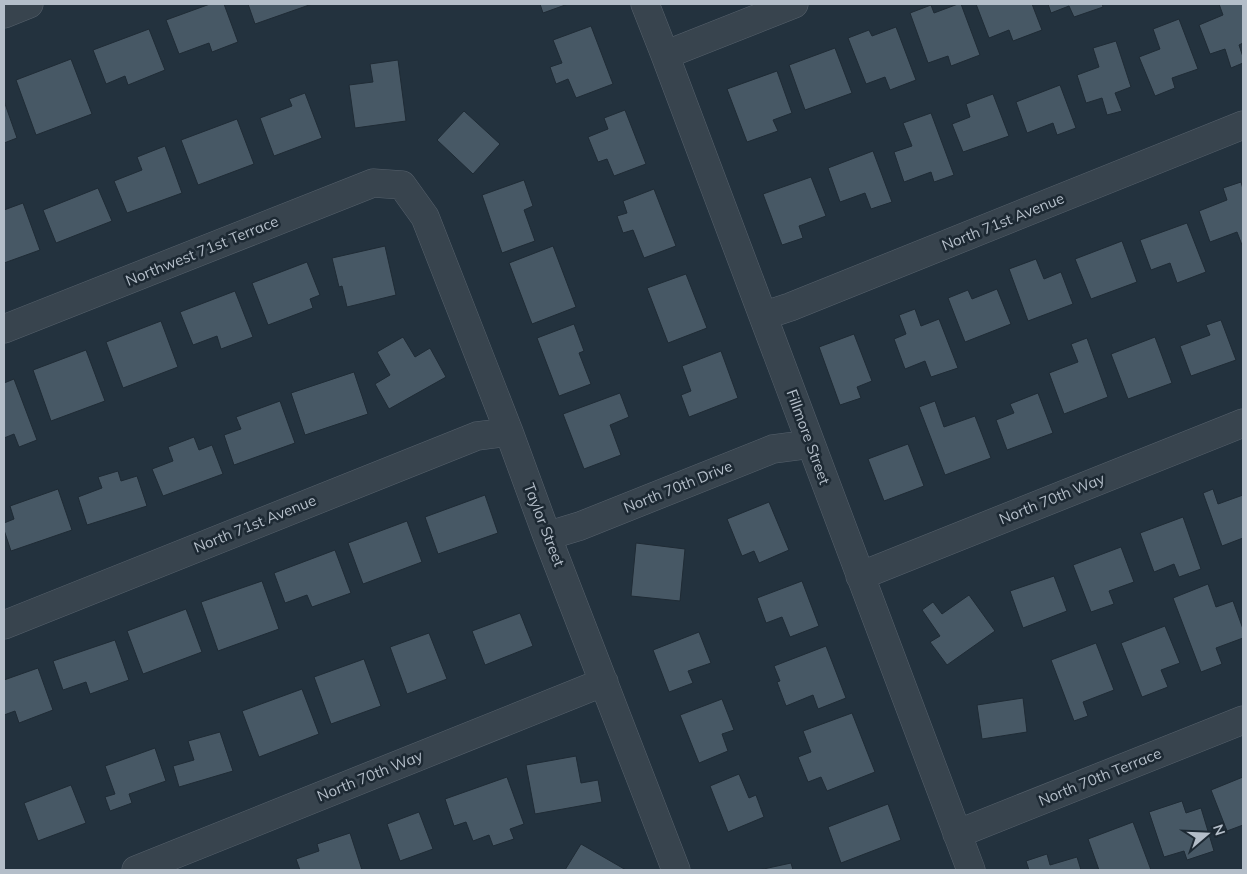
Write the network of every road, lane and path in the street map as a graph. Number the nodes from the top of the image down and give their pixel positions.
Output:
1 (29, 4) edge
2 (645, 4) edge
3 (794, 4) edge
4 (4, 14) edge
5 (665, 55) junction
6 (1243, 125) edge
7 (402, 186) joint
8 (763, 316) junction
9 (4, 329) edge
10 (1243, 423) edge
11 (509, 432) junction
12 (811, 444) junction
13 (547, 536) junction
14 (860, 576) junction
15 (4, 624) edge
16 (604, 682) junction
17 (1243, 720) edge
18 (957, 834) junction
19 (136, 870) edge
20 (676, 870) edge
21 (970, 870) edge

1 - 4 street
2 - 5 street, Fillmore Street
3 - 5 street
5 - 8 street, Fillmore Street
6 - 8 street, North 71st Avenue
7 - 9 street, Northwest 71st Terrace
7 - 11 street, Taylor Street
8 - 12 street, Fillmore Street
10 - 14 street, North 70th Way
11 - 13 street, Taylor Street
11 - 15 street, North 71st Avenue
12 - 13 street, North 70th Drive
12 - 14 street, Fillmore Street
13 - 16 street, Taylor Street
14 - 18 street, Fillmore Street
16 - 19 street, North 70th Way
16 - 20 street, Taylor Street
17 - 18 street, North 70th Terrace
18 - 21 street, Fillmore Street

